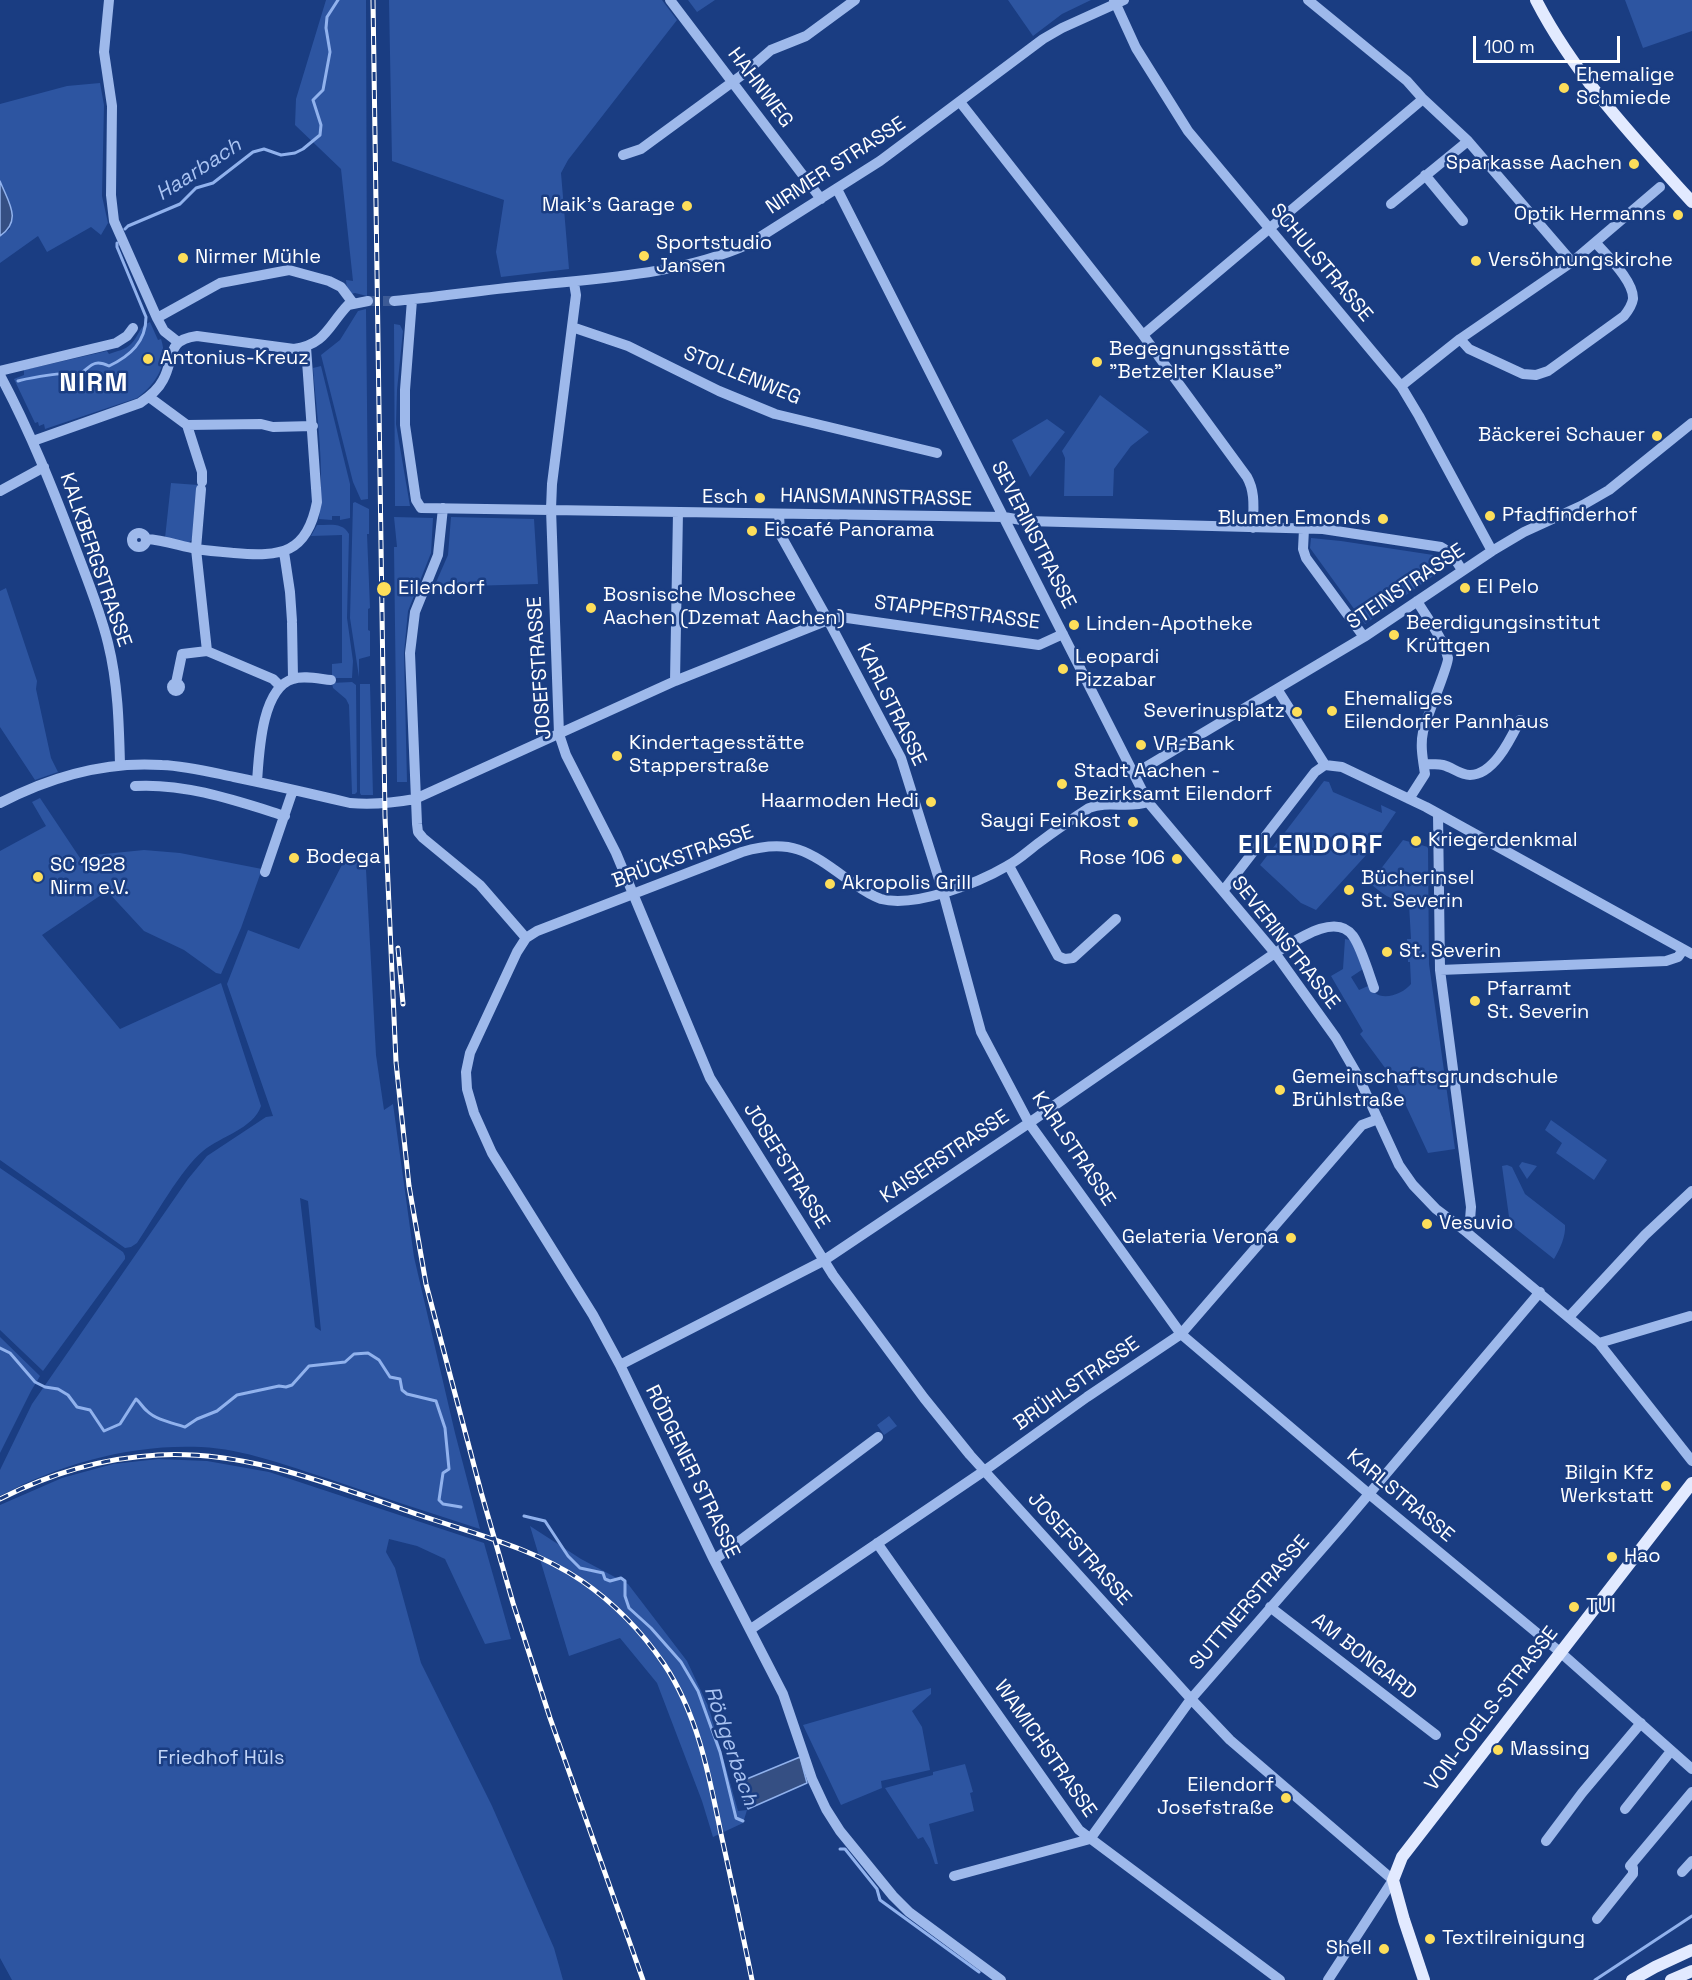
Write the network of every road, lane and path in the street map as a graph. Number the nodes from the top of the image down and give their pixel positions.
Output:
1 (109, 0) edge
2 (670, 0) edge
3 (855, 0) edge
4 (1308, 0) edge
5 (1536, 0) edge
6 (1118, 1) edge
7 (732, 81) junction
8 (1423, 99) junction
9 (960, 102) junction
10 (1468, 141) junction
11 (623, 154) dead end
12 (1425, 175) junction
13 (1660, 187) dead end
14 (837, 189) junction
15 (821, 199) junction
16 (1692, 202) edge
17 (1391, 204) dead end
18 (1463, 221) dead end
19 (1269, 229) junction
20 (1596, 243) junction
21 (1572, 262) junction
22 (574, 283) junction
23 (412, 300) junction
24 (368, 301) tunnel mouth
25 (394, 301) tunnel mouth
26 (353, 303) junction
27 (157, 318) junction
28 (572, 327) junction
29 (133, 328) dead end
30 (1143, 335) junction
31 (1460, 339) junction
32 (178, 342) junction
33 (306, 347) junction
34 (0, 371) edge
35 (0, 375) edge
36 (1401, 386) junction
37 (149, 397) junction
38 (1692, 423) edge
39 (188, 425) junction
40 (313, 426) junction
41 (33, 441) junction
42 (937, 453) dead end
43 (44, 467) junction
44 (0, 491) edge
45 (443, 508) junction
46 (551, 509) junction
47 (678, 512) junction
48 (778, 514) junction
49 (1004, 517) junction
50 (1253, 528) junction
51 (1305, 529) junction
52 (146, 539) dead end
53 (196, 549) junction
54 (1492, 551) junction
55 (284, 552) junction
56 (1462, 570) junction
57 (1417, 601) junction
58 (828, 620) junction
59 (1063, 634) junction
60 (1364, 638) junction
61 (207, 651) junction
62 (293, 678) junction
63 (331, 680) dead end
64 (675, 681) junction
65 (177, 683) dead end
66 (280, 686) junction
67 (1277, 689) junction
68 (1520, 720) dead end
69 (559, 734) junction
70 (1424, 764) junction
71 (120, 765) junction
72 (1325, 765) junction
73 (1134, 774) junction
74 (256, 782) junction
75 (135, 786) dead end
76 (293, 790) junction
77 (1409, 799) junction
78 (411, 800) junction
79 (1148, 802) junction
80 (0, 803) edge
81 (1438, 813) junction
82 (285, 816) junction
83 (1009, 866) junction
84 (265, 872) dead end
85 (1223, 891) junction
86 (943, 892) junction
87 (633, 893) junction
88 (1116, 919) dead end
89 (526, 938) junction
90 (1688, 952) edge
91 (1275, 953) junction
92 (1440, 970) junction
93 (1374, 988) dead end
94 (1377, 1119) junction
95 (1029, 1123) junction
96 (1692, 1191) edge
97 (1464, 1230) junction
98 (823, 1261) junction
99 (1540, 1292) junction
100 (1690, 1316) dead end
101 (1569, 1317) junction
102 (1181, 1334) junction
103 (1599, 1343) junction
104 (620, 1365) junction
105 (878, 1437) dead end
106 (1692, 1461) edge
107 (984, 1471) junction
108 (1692, 1483) edge
109 (1369, 1494) junction
110 (877, 1543) junction
111 (714, 1560) junction
112 (1270, 1607) junction
113 (751, 1629) junction
114 (1560, 1652) junction
115 (1191, 1699) junction
116 (1641, 1723) junction
117 (1436, 1735) dead end
118 (1671, 1751) junction
119 (1692, 1769) edge
120 (1692, 1792) edge
121 (1625, 1809) dead end
122 (1090, 1839) junction
123 (1546, 1840) dead end
124 (1692, 1861) edge
125 (1682, 1872) dead end
126 (954, 1876) dead end
127 (1393, 1880) junction
128 (1597, 1919) dead end
129 (1692, 1950) edge
130 (1692, 1971) edge
131 (1001, 1980) edge
132 (1280, 1980) edge
133 (1328, 1980) edge
134 (1424, 1980) edge
135 (1632, 1980) edge
136 (1671, 1980) edge

1 - 27 street
2 - 7 street, HAHNWEG
3 - 7 street
4 - 8 street
5 - 16 main road
6 - 9 street, NIRMER STRASSE
6 - 19 street, SCHULSTRASSE
7 - 11 street
7 - 15 street, HAHNWEG
8 - 10 street
8 - 19 street
9 - 14 street, NIRMER STRASSE
9 - 30 street
10 - 12 street
10 - 21 street
12 - 17 street
12 - 18 street
13 - 20 street
14 - 15 street, NIRMER STRASSE
14 - 49 street, SEVERINSTRASSE
15 - 22 street, NIRMER STRASSE
19 - 30 street
19 - 36 street, SCHULSTRASSE
20 - 21 street
20 - 31 street
21 - 31 street
22 - 23 street, NIRMER STRASSE
22 - 28 street, JOSEFSTRASSE
23 - 25 street, NIRMER STRASSE
23 - 45 street, HANSMANNSTRASSE
24 - 26 street
26 - 27 street
26 - 33 street
27 - 32 street
28 - 42 street, STOLLENWEG
28 - 46 street, JOSEFSTRASSE
29 - 34 street
30 - 50 street
31 - 36 street
32 - 33 street
32 - 37 street
33 - 40 street
35 - 41 street, KALKBERGSTRASSE
36 - 54 street, SCHULSTRASSE
37 - 39 street
37 - 41 street
38 - 54 street, STEINSTRASSE
39 - 40 street
39 - 53 street
40 - 55 street
41 - 43 street, KALKBERGSTRASSE
43 - 44 street
43 - 71 street, KALKBERGSTRASSE
45 - 46 street, HANSMANNSTRASSE
45 - 78 street
46 - 47 street, HANSMANNSTRASSE
46 - 69 street, JOSEFSTRASSE
47 - 48 street, HANSMANNSTRASSE
47 - 64 street
48 - 49 street, HANSMANNSTRASSE
48 - 58 street, KARLSTRASSE
49 - 50 street, HANSMANNSTRASSE
49 - 59 street, SEVERINSTRASSE
50 - 51 street, HANSMANNSTRASSE
51 - 56 street, HANSMANNSTRASSE
51 - 60 street
52 - 53 street
53 - 55 street
53 - 61 street
54 - 56 street, STEINSTRASSE
55 - 62 street
56 - 57 street, STEINSTRASSE
57 - 60 street, STEINSTRASSE
57 - 70 street
58 - 59 street, STAPPERSTRASSE
58 - 64 street, STAPPERSTRASSE
58 - 86 street, KARLSTRASSE
59 - 73 street, SEVERINSTRASSE
60 - 67 street, STEINSTRASSE
61 - 65 street
61 - 66 street
62 - 63 street
62 - 66 street
64 - 69 street, STAPPERSTRASSE
66 - 74 street
67 - 72 street
67 - 73 street, STEINSTRASSE
68 - 70 street
69 - 78 street, STAPPERSTRASSE
69 - 87 street, JOSEFSTRASSE
70 - 77 street
71 - 74 street, STAPPERSTRASSE
71 - 80 street, STAPPERSTRASSE
72 - 77 street
72 - 85 street
73 - 79 street, SEVERINSTRASSE
74 - 76 street, STAPPERSTRASSE
75 - 82 street
76 - 78 street, STAPPERSTRASSE
76 - 82 street
77 - 81 street
78 - 89 street
79 - 83 street, BRÜCKSTRASSE
79 - 85 street, SEVERINSTRASSE
81 - 90 street
81 - 92 street
82 - 84 street
83 - 86 street, BRÜCKSTRASSE
83 - 88 street
85 - 91 street, SEVERINSTRASSE
86 - 87 street, BRÜCKSTRASSE
86 - 95 street, KARLSTRASSE
87 - 89 street, BRÜCKSTRASSE
87 - 98 street, JOSEFSTRASSE
89 - 104 street, RÖDGENER STRASSE
90 - 92 street
91 - 93 street, KAISERSTRASSE
91 - 94 street, SEVERINSTRASSE
91 - 95 street, KAISERSTRASSE
92 - 97 street
94 - 97 street, SEVERINSTRASSE
94 - 102 street, BRÜHLSTRASSE
95 - 98 street, KAISERSTRASSE
95 - 102 street, KARLSTRASSE
96 - 101 street
97 - 99 street, SEVERINSTRASSE
98 - 104 street, KAISERSTRASSE
98 - 107 street, JOSEFSTRASSE
99 - 101 street, SEVERINSTRASSE
99 - 109 street, SUTTNERSTRASSE
100 - 103 street
101 - 103 street, SEVERINSTRASSE
102 - 107 street, BRÜHLSTRASSE
102 - 109 street, KARLSTRASSE
103 - 106 street, SEVERINSTRASSE
104 - 111 street, RÖDGENER STRASSE
105 - 111 street
107 - 110 street, BRÜHLSTRASSE
107 - 115 street, JOSEFSTRASSE
108 - 114 main road, VON-COELS-STRASSE
109 - 112 street, SUTTNERSTRASSE
109 - 114 street, KARLSTRASSE
110 - 113 street, BRÜHLSTRASSE
110 - 122 street, WAMICHSTRASSE
111 - 113 street, RÖDGENER STRASSE
112 - 115 street, SUTTNERSTRASSE
112 - 117 street, AM BONGARD
113 - 131 street, RÖDGENER STRASSE
114 - 116 street, KARLSTRASSE
114 - 127 main road, VON-COELS-STRASSE
115 - 122 street, SUTTNERSTRASSE
115 - 127 street, JOSEFSTRASSE
116 - 118 street, KARLSTRASSE
116 - 123 street
118 - 119 street, KARLSTRASSE
118 - 121 street
120 - 128 street
122 - 126 street
122 - 132 street, WAMICHSTRASSE
124 - 125 street
127 - 133 street
127 - 134 main road
129 - 135 main road
130 - 136 main road

